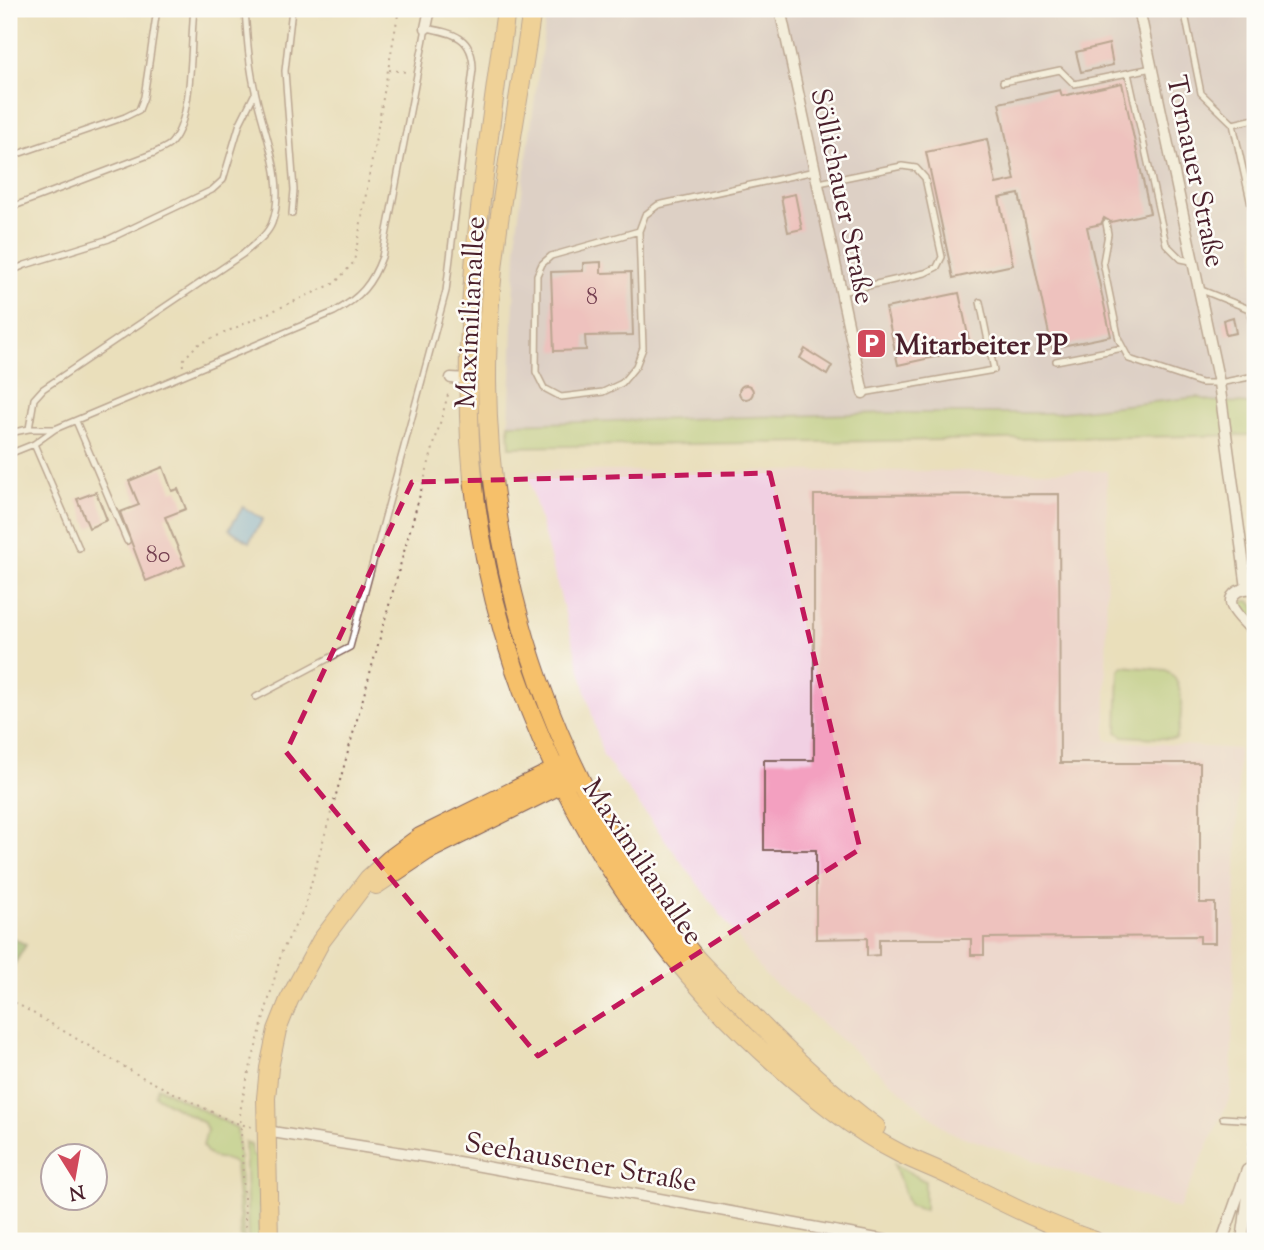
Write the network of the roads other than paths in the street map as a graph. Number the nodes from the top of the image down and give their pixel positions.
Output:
1 (157, 9) edge
2 (194, 9) edge
3 (245, 9) edge
4 (292, 9) edge
5 (430, 9) edge
6 (506, 9) edge
7 (532, 9) edge
8 (778, 9) edge
9 (1139, 9) edge
10 (1184, 9) edge
11 (764, 12) dead end
12 (426, 28) junction
13 (1152, 68) junction
14 (1128, 73) junction
15 (1003, 82) dead end
16 (1074, 84) junction
17 (255, 93) junction
18 (1076, 93) dead end
19 (1255, 119) edge
20 (1233, 124) junction
21 (9, 157) edge
22 (815, 171) junction
23 (817, 183) junction
24 (9, 208) edge
25 (292, 214) dead end
26 (1106, 223) dead end
27 (1255, 223) edge
28 (639, 232) junction
29 (1193, 262) junction
30 (9, 272) edge
31 (1199, 289) junction
32 (841, 292) junction
33 (980, 302) dead end
34 (1253, 319) edge
35 (1255, 338) edge
36 (1123, 348) junction
37 (1056, 361) dead end
38 (1255, 376) edge
39 (1219, 383) junction
40 (863, 393) joint
41 (76, 421) junction
42 (29, 429) junction
43 (55, 429) junction
44 (9, 433) edge
45 (34, 444) junction
46 (9, 454) edge
47 (127, 541) dead end
48 (79, 548) dead end
49 (1251, 589) edge
50 (1255, 641) edge
51 (256, 697) dead end
52 (566, 773) junction
53 (1223, 1118) dead end
54 (1255, 1120) edge
55 (265, 1131) junction
56 (1254, 1148) edge
57 (1246, 1227) junction
58 (269, 1241) edge
59 (888, 1241) edge
60 (1096, 1241) edge
61 (1222, 1241) edge
62 (1242, 1241) edge
63 (1250, 1241) edge

1 - 21 lane
2 - 24 lane
3 - 17 lane
4 - 25 lane
5 - 12 street
6 - 52 main road, Maximilianallee
7 - 52 main road, Maximilianallee
8 - 11 lane
8 - 22 street, Söllichauer Straße
9 - 13 street, Tornauer Straße
10 - 20 lane
12 - 41 lane
12 - 51 lane
13 - 14 lane
13 - 29 street, Tornauer Straße
14 - 16 lane
14 - 29 lane
15 - 16 lane
16 - 18 lane
17 - 30 lane
17 - 42 lane
19 - 20 lane
20 - 27 lane
22 - 23 street, Söllichauer Straße
22 - 28 lane
23 - 32 street, Söllichauer Straße
23 - 32 lane
26 - 36 lane
28 - 28 lane
29 - 31 street, Tornauer Straße
31 - 34 lane
31 - 39 street, Tornauer Straße
32 - 40 street, Söllichauer Straße
33 - 40 lane
34 - 35 lane
36 - 37 lane
36 - 39 lane
38 - 39 lane
39 - 49 street, Tornauer Straße
41 - 43 lane
41 - 47 lane
42 - 43 lane
42 - 44 lane
43 - 45 lane
45 - 46 lane
45 - 48 lane
49 - 50 street
52 - 55 main road
52 - 60 main road
53 - 54 lane
55 - 58 main road
55 - 59 street, Seehausener Straße
56 - 57 street
56 - 61 street
57 - 62 street
57 - 63 street

